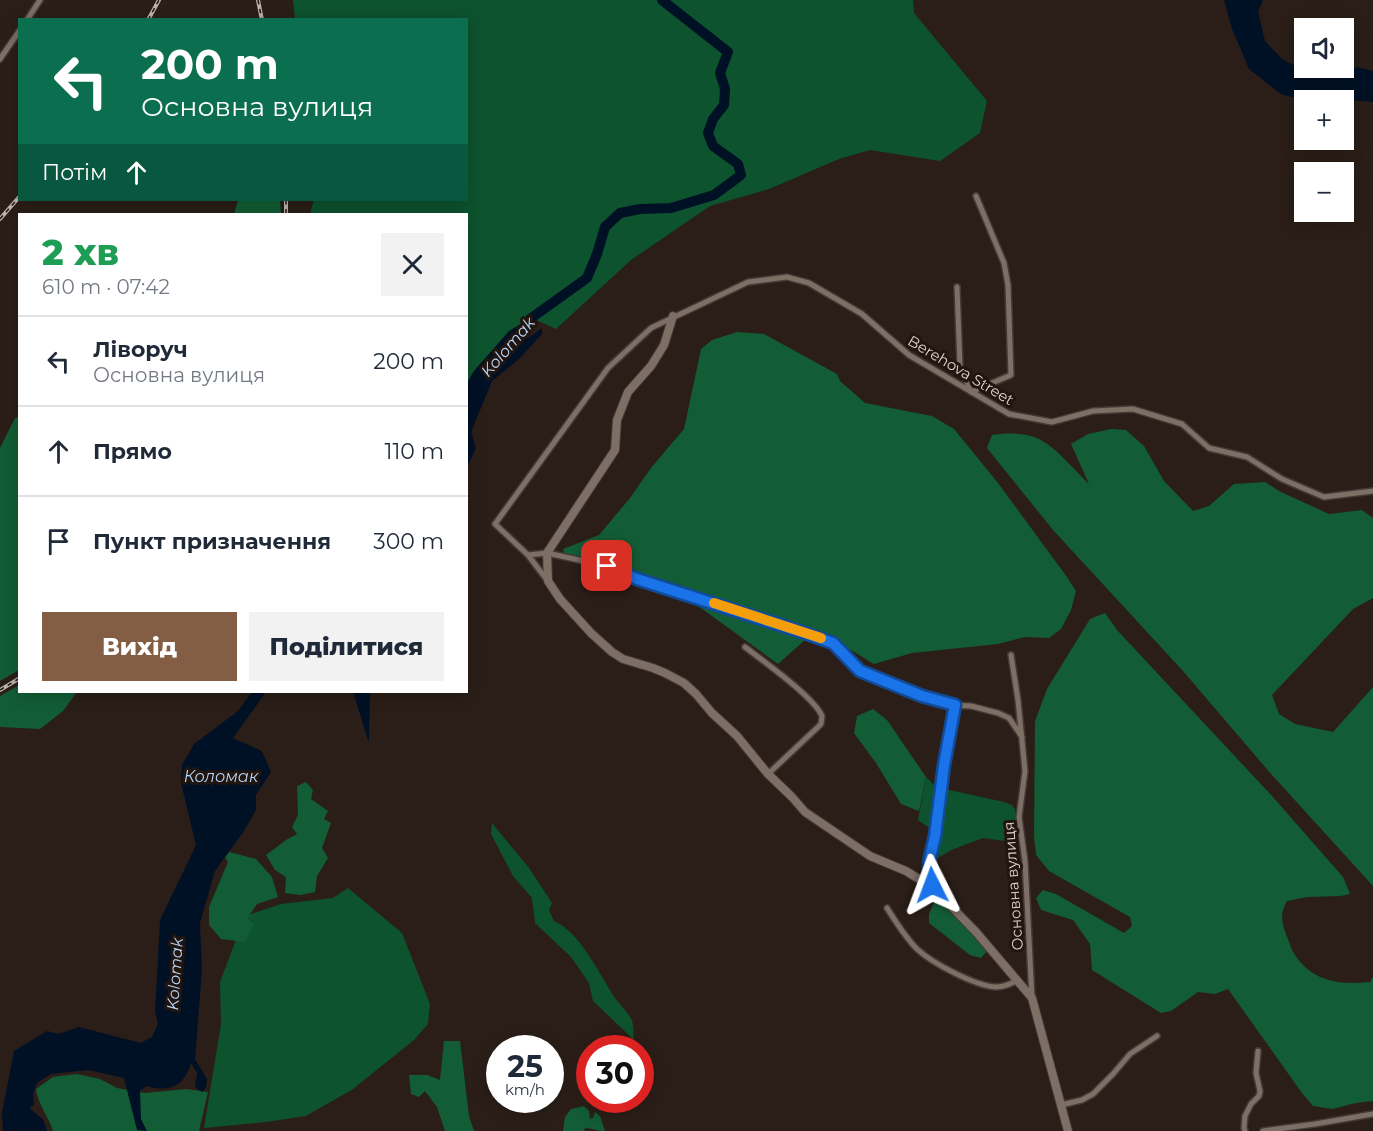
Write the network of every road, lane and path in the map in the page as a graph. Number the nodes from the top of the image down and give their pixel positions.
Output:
1 (40, 0) edge
2 (28, 18) edge
3 (18, 33) edge
4 (0, 59) edge
5 (976, 196) dead end
6 (957, 287) dead end
7 (673, 316) junction
8 (971, 392) junction
9 (1373, 491) edge
10 (547, 553) junction
11 (528, 555) junction
12 (548, 581) junction
13 (745, 647) dead end
14 (1011, 655) dead end
15 (955, 705) junction
16 (1022, 737) junction
17 (768, 774) junction
18 (934, 890) junction
19 (887, 908) dead end
20 (1018, 980) junction
21 (1032, 998) junction
22 (1157, 1036) dead end
23 (1258, 1051) dead end
24 (1061, 1105) junction
25 (1373, 1114) edge
26 (1068, 1131) edge
27 (1245, 1131) edge
28 (1263, 1131) edge

1 - 2 street
3 - 4 street
5 - 8 street
6 - 8 street
7 - 8 street, Berehova Street
7 - 10 street
7 - 11 street, Berehova Street
8 - 9 street, Berehova Street
10 - 11 street
10 - 12 street
10 - 15 street
11 - 12 street
12 - 17 street
13 - 17 street
14 - 16 street, Основна вулиця
15 - 16 street
15 - 18 street
16 - 21 street, Основна вулиця
17 - 18 street
18 - 20 street
19 - 20 street
20 - 21 street
21 - 24 street
22 - 24 street
23 - 27 street
24 - 26 street
25 - 28 street

